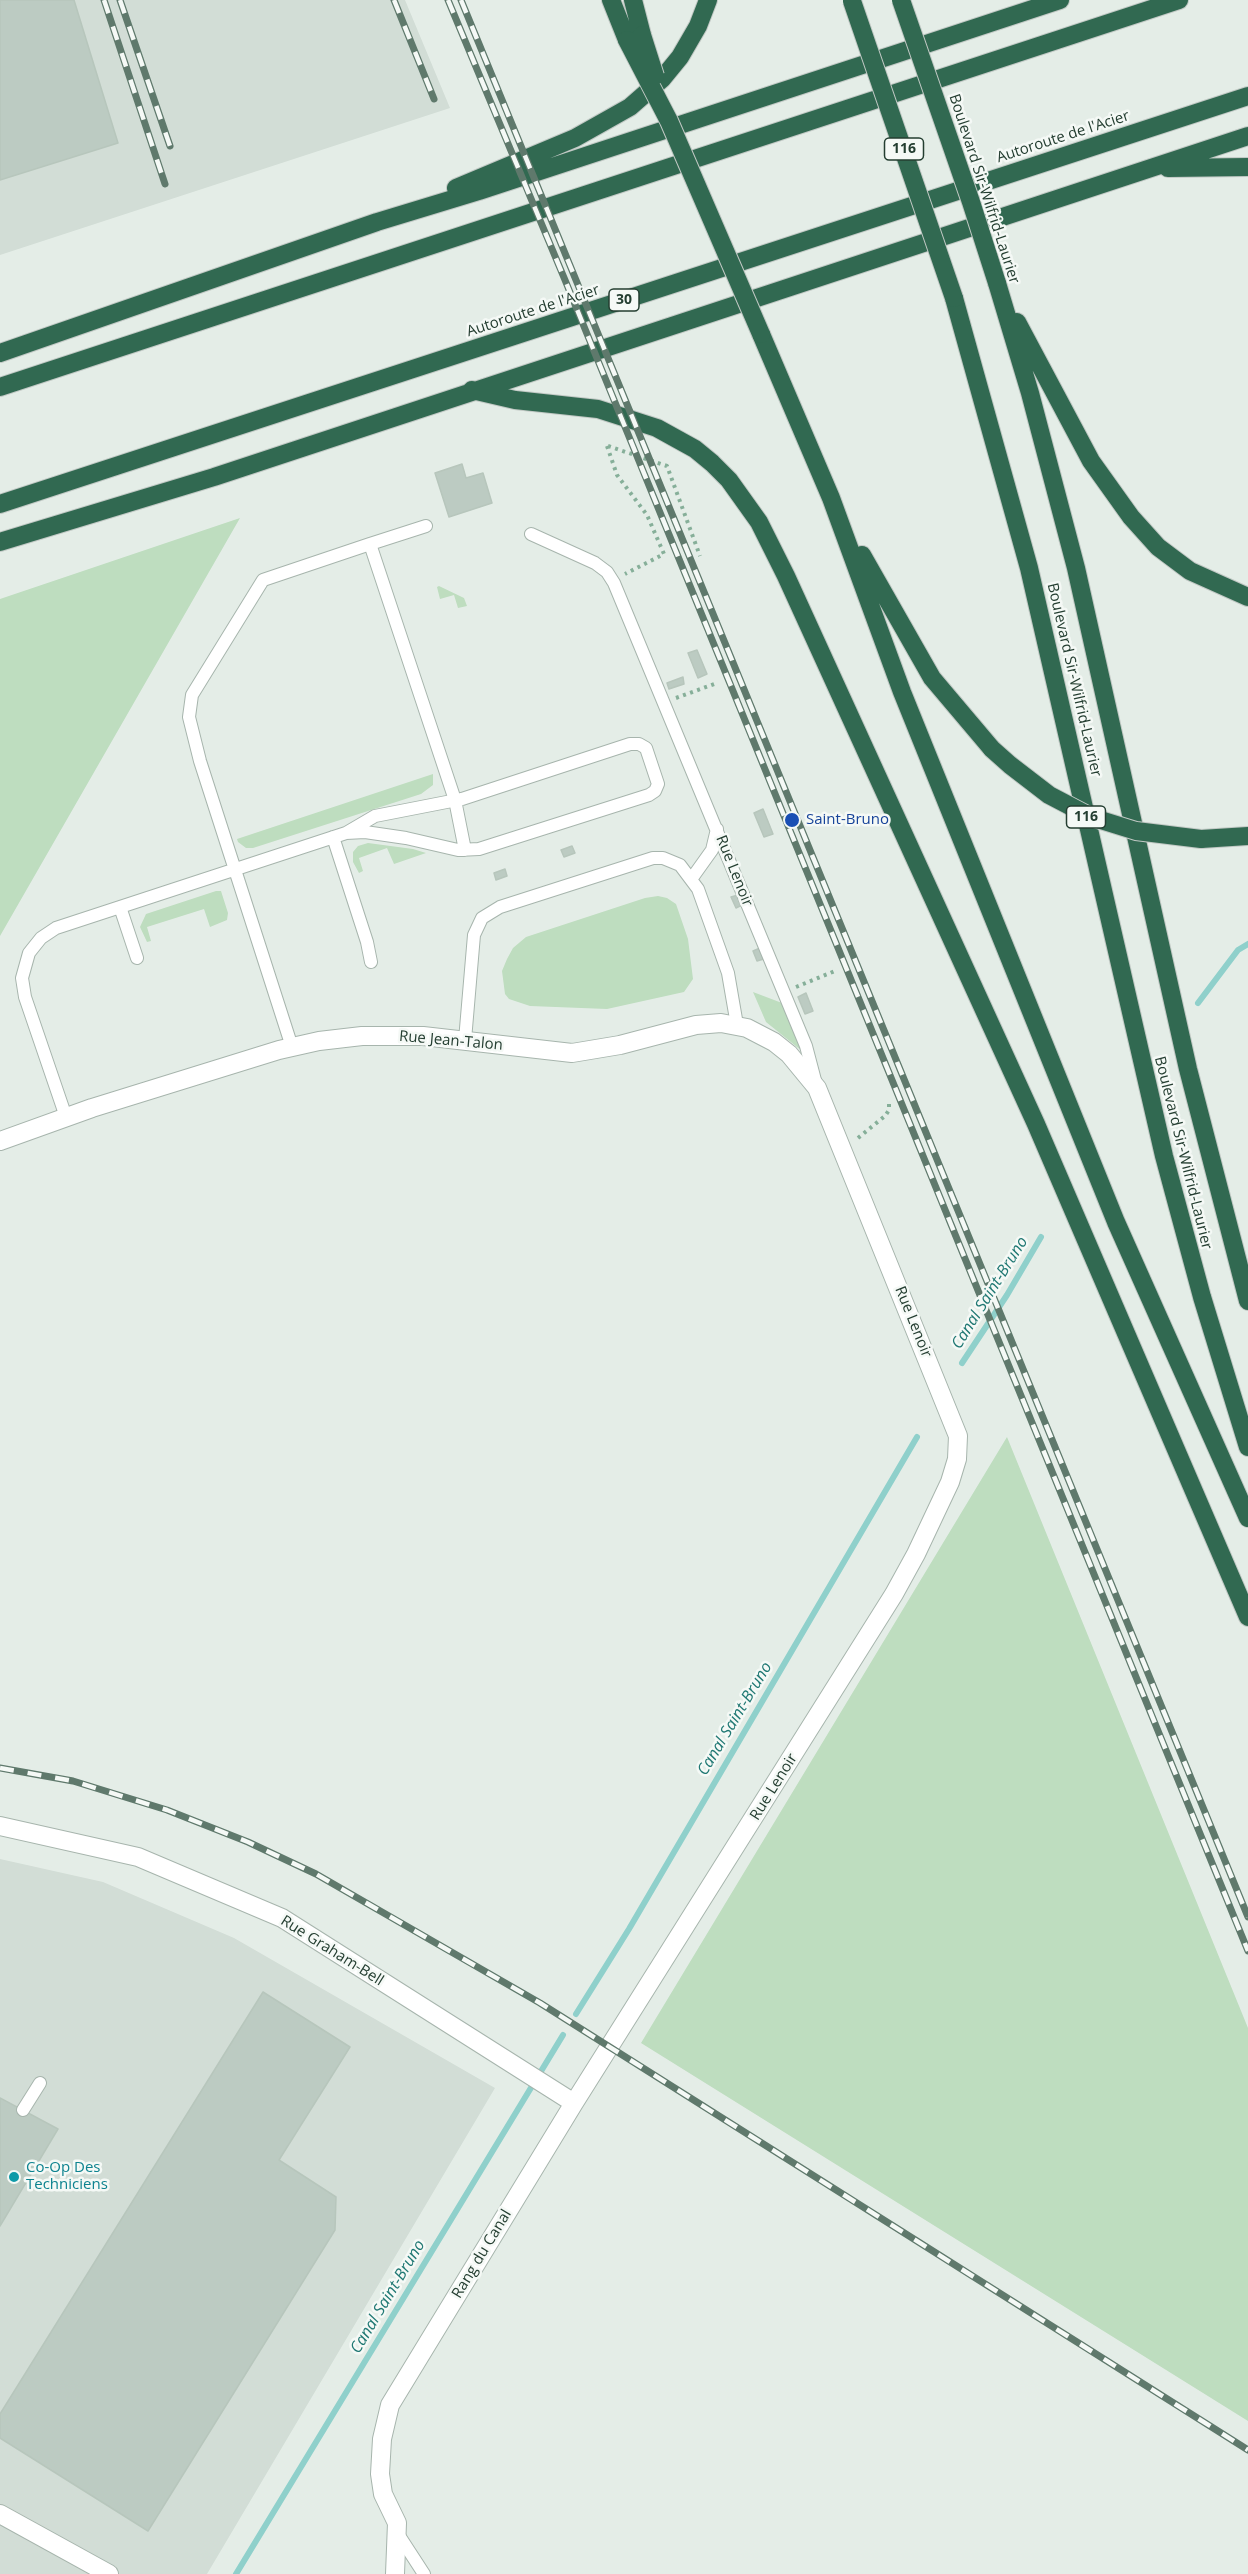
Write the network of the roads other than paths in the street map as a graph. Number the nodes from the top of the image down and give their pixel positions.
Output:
1 (611, 0) edge
2 (633, 0) edge
3 (708, 0) edge
4 (901, 0) edge
5 (1049, 0) edge
6 (1060, 0) edge
7 (1179, 0) edge
8 (851, 1) edge
9 (1031, 9) junction
10 (635, 38) junction
11 (1248, 96) edge
12 (1248, 136) edge
13 (1248, 167) edge
14 (1151, 168) junction
15 (377, 222) junction
16 (997, 283) junction
17 (0, 353) edge
18 (0, 387) edge
19 (471, 390) junction
20 (831, 498) junction
21 (0, 504) edge
22 (426, 526) dead end
23 (531, 534) dead end
24 (0, 542) edge
25 (370, 544) junction
26 (1248, 597) edge
27 (456, 800) junction
28 (717, 828) junction
29 (346, 833) junction
30 (1248, 836) edge
31 (333, 837) junction
32 (465, 850) junction
33 (234, 870) junction
34 (692, 878) junction
35 (120, 907) junction
36 (137, 958) dead end
37 (371, 963) dead end
38 (737, 1025) junction
39 (465, 1040) junction
40 (292, 1047) junction
41 (817, 1088) junction
42 (66, 1117) junction
43 (0, 1141) edge
44 (1248, 1301) edge
45 (1248, 1447) edge
46 (1248, 1518) edge
47 (1248, 1617) edge
48 (0, 1826) edge
49 (40, 2083) dead end
50 (574, 2103) junction
51 (23, 2110) dead end
52 (0, 2514) edge
53 (398, 2534) junction
54 (392, 2571) edge
55 (109, 2574) edge
56 (424, 2574) edge

1 - 10 highway
2 - 10 highway
3 - 15 highway
4 - 16 highway, Boulevard Sir-Wilfrid-Laurier, bridge
5 - 9 highway
6 - 9 highway
7 - 18 highway
8 - 45 highway, Boulevard Sir-Wilfrid-Laurier / 116, bridge
9 - 15 highway
10 - 20 highway, bridge
11 - 21 highway, Autoroute de l'Acier / 30
12 - 14 highway
13 - 14 highway
14 - 19 highway
15 - 17 highway
16 - 26 highway
16 - 44 highway, Boulevard Sir-Wilfrid-Laurier
19 - 24 highway
19 - 47 highway
20 - 30 highway, bridge
20 - 46 highway
22 - 25 lane
23 - 28 lane, Rue Lenoir
25 - 27 lane
25 - 33 lane
27 - 29 lane
27 - 32 lane
27 - 32 lane
28 - 34 lane
28 - 41 lane, Rue Lenoir
29 - 31 lane
29 - 32 lane
31 - 33 lane
31 - 37 lane
33 - 35 lane
33 - 40 lane
34 - 38 lane
34 - 39 lane
35 - 36 lane
35 - 42 lane
38 - 39 street, Rue Jean-Talon
38 - 41 street, Rue Jean-Talon
39 - 40 street, Rue Jean-Talon
40 - 42 street, Rue Jean-Talon
41 - 50 street, Rue Lenoir
42 - 43 street, Rue Jean-Talon
48 - 50 street, Rue Graham-Bell
49 - 51 lane
50 - 53 street, Rang du Canal
52 - 55 street
53 - 54 street
53 - 56 lane

